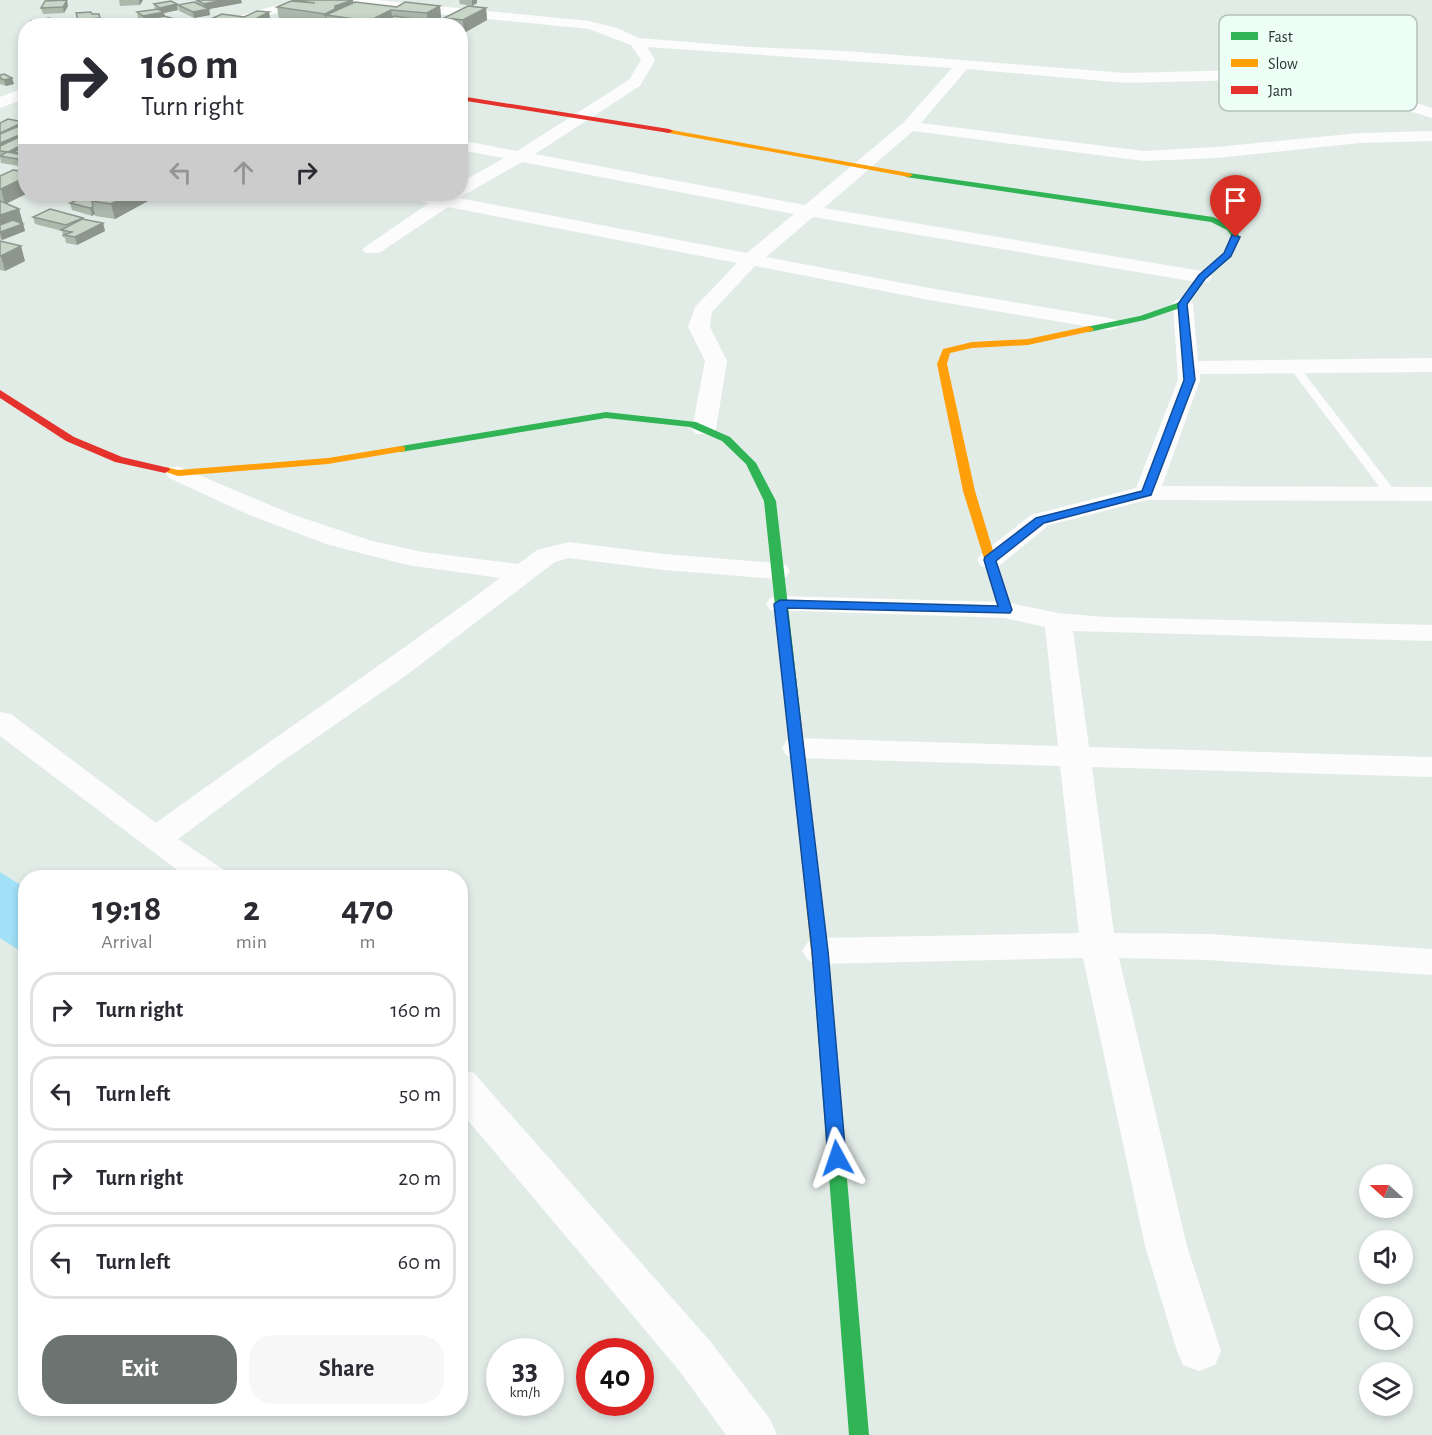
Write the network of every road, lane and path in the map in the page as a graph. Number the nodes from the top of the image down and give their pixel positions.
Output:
1 (241, 18) edge
2 (636, 42) junction
3 (963, 65) junction
4 (1219, 76) edge
5 (18, 95) edge
6 (468, 99) edge
7 (0, 103) edge
8 (1417, 108) edge
9 (0, 111) edge
10 (1432, 113) edge
11 (17, 114) dead end
12 (583, 116) junction
13 (909, 126) junction
14 (1432, 136) edge
15 (468, 146) edge
16 (522, 155) junction
17 (863, 167) junction
18 (468, 186) edge
19 (444, 201) edge
20 (468, 201) edge
21 (810, 211) junction
22 (372, 249) dead end
23 (752, 259) junction
24 (1202, 277) junction
25 (1183, 304) junction
26 (1109, 324) junction
27 (1432, 365) edge
28 (1294, 367) junction
29 (1188, 368) junction
30 (0, 393) edge
31 (704, 429) junction
32 (178, 473) junction
33 (1147, 493) junction
34 (1391, 494) junction
35 (1432, 494) edge
36 (990, 560) junction
37 (777, 571) junction
38 (522, 573) junction
39 (780, 604) junction
40 (1005, 610) junction
41 (1058, 621) junction
42 (1432, 633) edge
43 (0, 721) edge
44 (797, 748) junction
45 (1075, 756) junction
46 (1432, 767) edge
47 (156, 839) junction
48 (201, 870) edge
49 (1098, 945) junction
50 (820, 951) junction
51 (1432, 962) edge
52 (468, 1093) edge
53 (1199, 1351) dead end
54 (754, 1435) edge
55 (859, 1435) edge

1 - 2 street
2 - 3 street
2 - 12 street
3 - 4 street
3 - 13 street
5 - 7 street
6 - 12 street
8 - 10 street
9 - 11 street
12 - 16 street
12 - 17 street
13 - 14 street
13 - 17 street
15 - 16 street
16 - 18 street
16 - 21 street
17 - 21 street
17 - 24 street
19 - 22 street
20 - 23 street
21 - 23 street
21 - 24 street
23 - 26 street
23 - 31 street
24 - 25 street
25 - 26 street
25 - 29 street
26 - 36 street
27 - 28 street
28 - 29 street
28 - 34 lane
29 - 33 street
30 - 32 street
31 - 32 street
31 - 37 street
32 - 38 street
33 - 34 street
33 - 36 street
34 - 35 street
36 - 40 street
37 - 38 street
37 - 39 street
38 - 47 street
39 - 40 street
39 - 44 street
40 - 41 street
41 - 42 street
41 - 45 street
43 - 47 street
44 - 45 street
44 - 50 street
45 - 46 street
45 - 49 street
47 - 48 street
49 - 50 street
49 - 51 street
49 - 53 street
50 - 55 street
52 - 54 street

